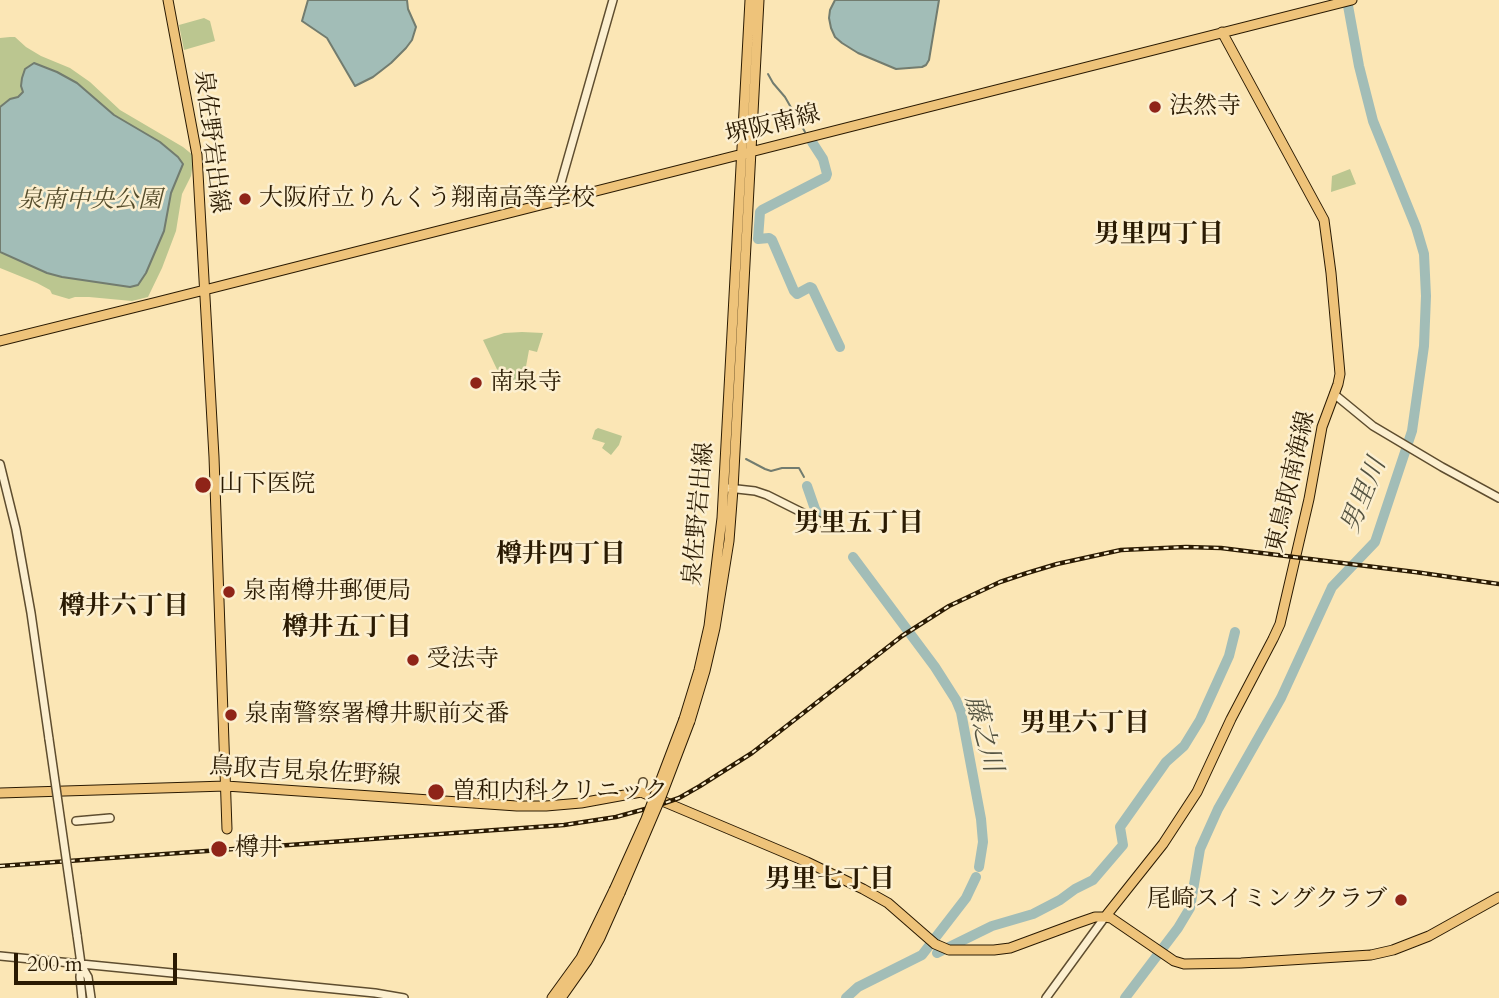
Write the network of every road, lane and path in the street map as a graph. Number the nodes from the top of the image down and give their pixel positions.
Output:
1 (169, 0) edge
2 (613, 0) edge
3 (750, 0) edge
4 (759, 0) edge
5 (1352, 0) edge
6 (1222, 33) junction
7 (751, 151) junction
8 (741, 154) junction
9 (556, 200) junction
10 (205, 289) junction
11 (0, 341) edge
12 (1334, 394) junction
13 (0, 464) edge
14 (729, 488) junction
15 (1499, 498) edge
16 (825, 524) dead end
17 (226, 786) junction
18 (0, 793) edge
19 (110, 818) dead end
20 (76, 821) dead end
21 (227, 829) dead end
22 (617, 892) junction
23 (1499, 897) edge
24 (1108, 917) junction
25 (0, 956) edge
26 (81, 964) junction
27 (82, 998) edge
28 (91, 998) edge
29 (404, 998) edge
30 (552, 998) edge
31 (561, 998) edge
32 (1046, 998) edge

1 - 10 main road, 泉佐野岩出線
2 - 9 street
3 - 8 main road, 泉佐野岩出線
4 - 7 main road, 泉佐野岩出線
5 - 6 main road, 堺阪南線
6 - 7 main road, 堺阪南線
6 - 12 main road, 東鳥取南海線
7 - 8 main road, 堺阪南線
7 - 14 main road, 泉佐野岩出線
8 - 9 main road, 堺阪南線
8 - 14 main road, 泉佐野岩出線
9 - 10 main road, 堺阪南線
10 - 11 main road
10 - 17 main road, 泉佐野岩出線
12 - 15 street
12 - 24 main road, 東鳥取南海線
13 - 26 street, bridge
14 - 16 street
14 - 22 main road, 泉佐野岩出線, bridge
17 - 18 main road, 鳥取吉見泉佐野線
17 - 21 main road, 泉佐野岩出線
17 - 24 main road, 鳥取吉見泉佐野線
19 - 20 street
22 - 30 main road, 泉佐野岩出線
22 - 31 main road, 泉佐野岩出線
23 - 24 main road
24 - 32 street
25 - 26 street
26 - 27 street
26 - 28 street
26 - 29 street

